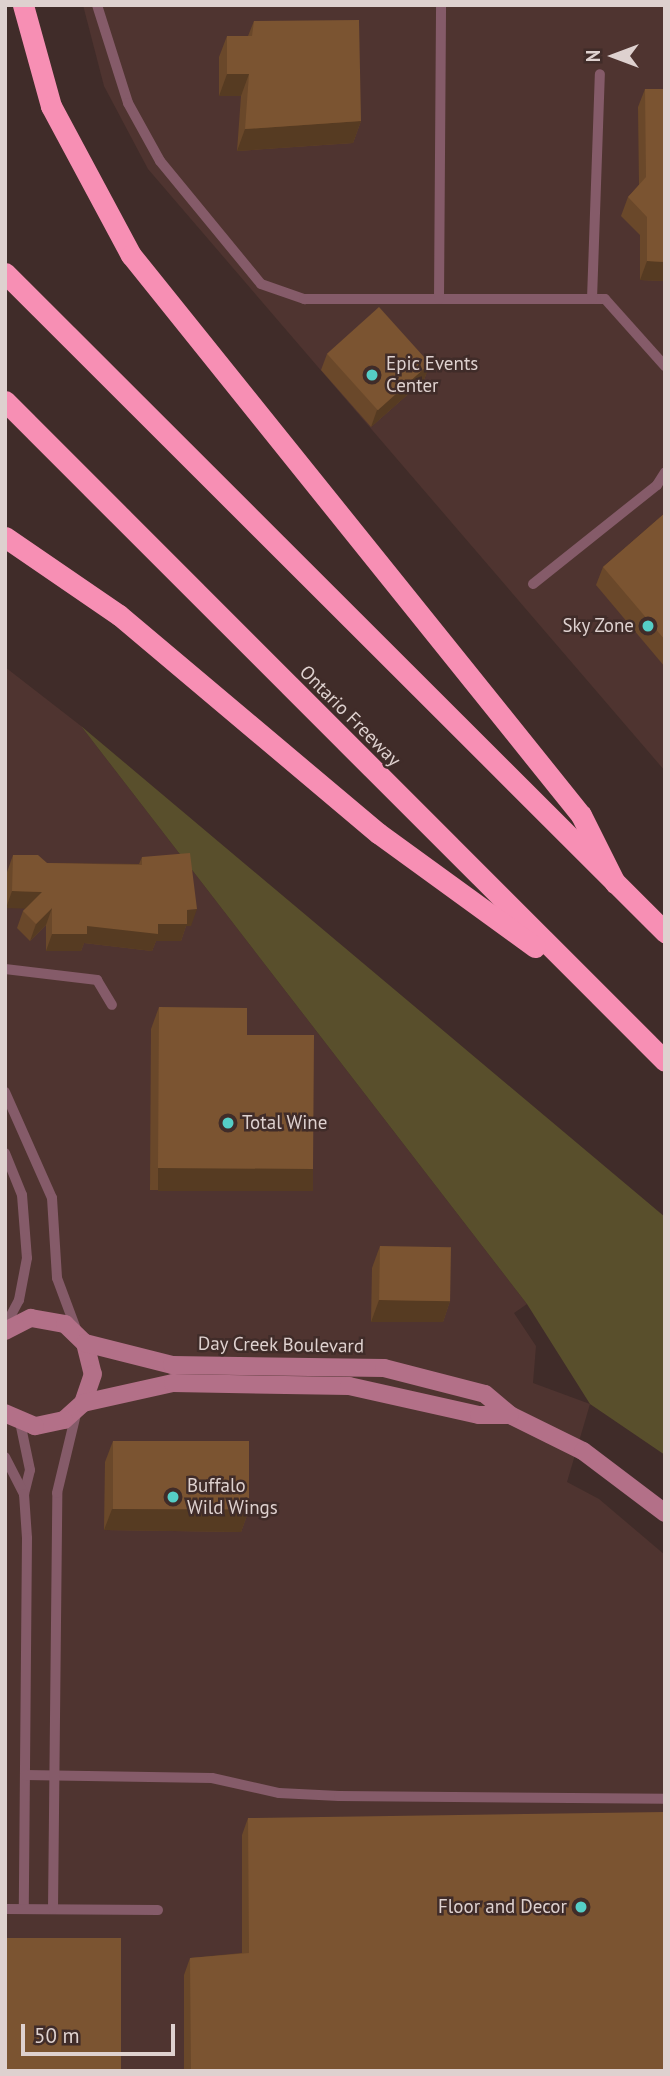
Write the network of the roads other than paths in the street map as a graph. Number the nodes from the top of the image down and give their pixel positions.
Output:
1 (23, 5) edge
2 (97, 5) edge
3 (441, 5) edge
4 (600, 74) dead end
5 (5, 273) edge
6 (439, 299) junction
7 (593, 299) junction
8 (665, 366) edge
9 (5, 401) edge
10 (665, 472) edge
11 (5, 537) edge
12 (533, 584) dead end
13 (615, 883) junction
14 (665, 932) edge
15 (5, 969) edge
16 (588, 986) junction
17 (112, 1005) dead end
18 (665, 1060) edge
19 (5, 1092) edge
20 (5, 1153) edge
21 (5, 1328) edge
22 (82, 1339) junction
23 (80, 1407) junction
24 (510, 1415) junction
25 (13, 1418) edge
26 (5, 1457) edge
27 (24, 1494) junction
28 (665, 1513) edge
29 (25, 1775) junction
30 (54, 1775) junction
31 (665, 1798) edge
32 (5, 1909) edge
33 (24, 1909) junction
34 (53, 1909) junction
35 (158, 1910) dead end

1 - 13 highway
2 - 6 lane
3 - 6 lane
4 - 7 lane
5 - 13 highway
6 - 7 lane
7 - 8 lane
9 - 16 highway, Ontario Freeway
10 - 12 lane
11 - 16 highway
13 - 14 highway
15 - 17 lane
16 - 18 highway, Ontario Freeway
19 - 22 lane
20 - 21 lane
21 - 22 street, Day Creek Boulevard
22 - 23 street
22 - 24 street, Day Creek Boulevard
23 - 24 street, Day Creek Boulevard
23 - 25 street, Day Creek Boulevard
23 - 30 lane
24 - 28 street, Day Creek Boulevard
25 - 27 lane
26 - 27 lane
27 - 29 lane
29 - 30 lane
29 - 33 lane
30 - 31 lane
30 - 34 lane
32 - 33 lane
33 - 34 lane
34 - 35 lane

